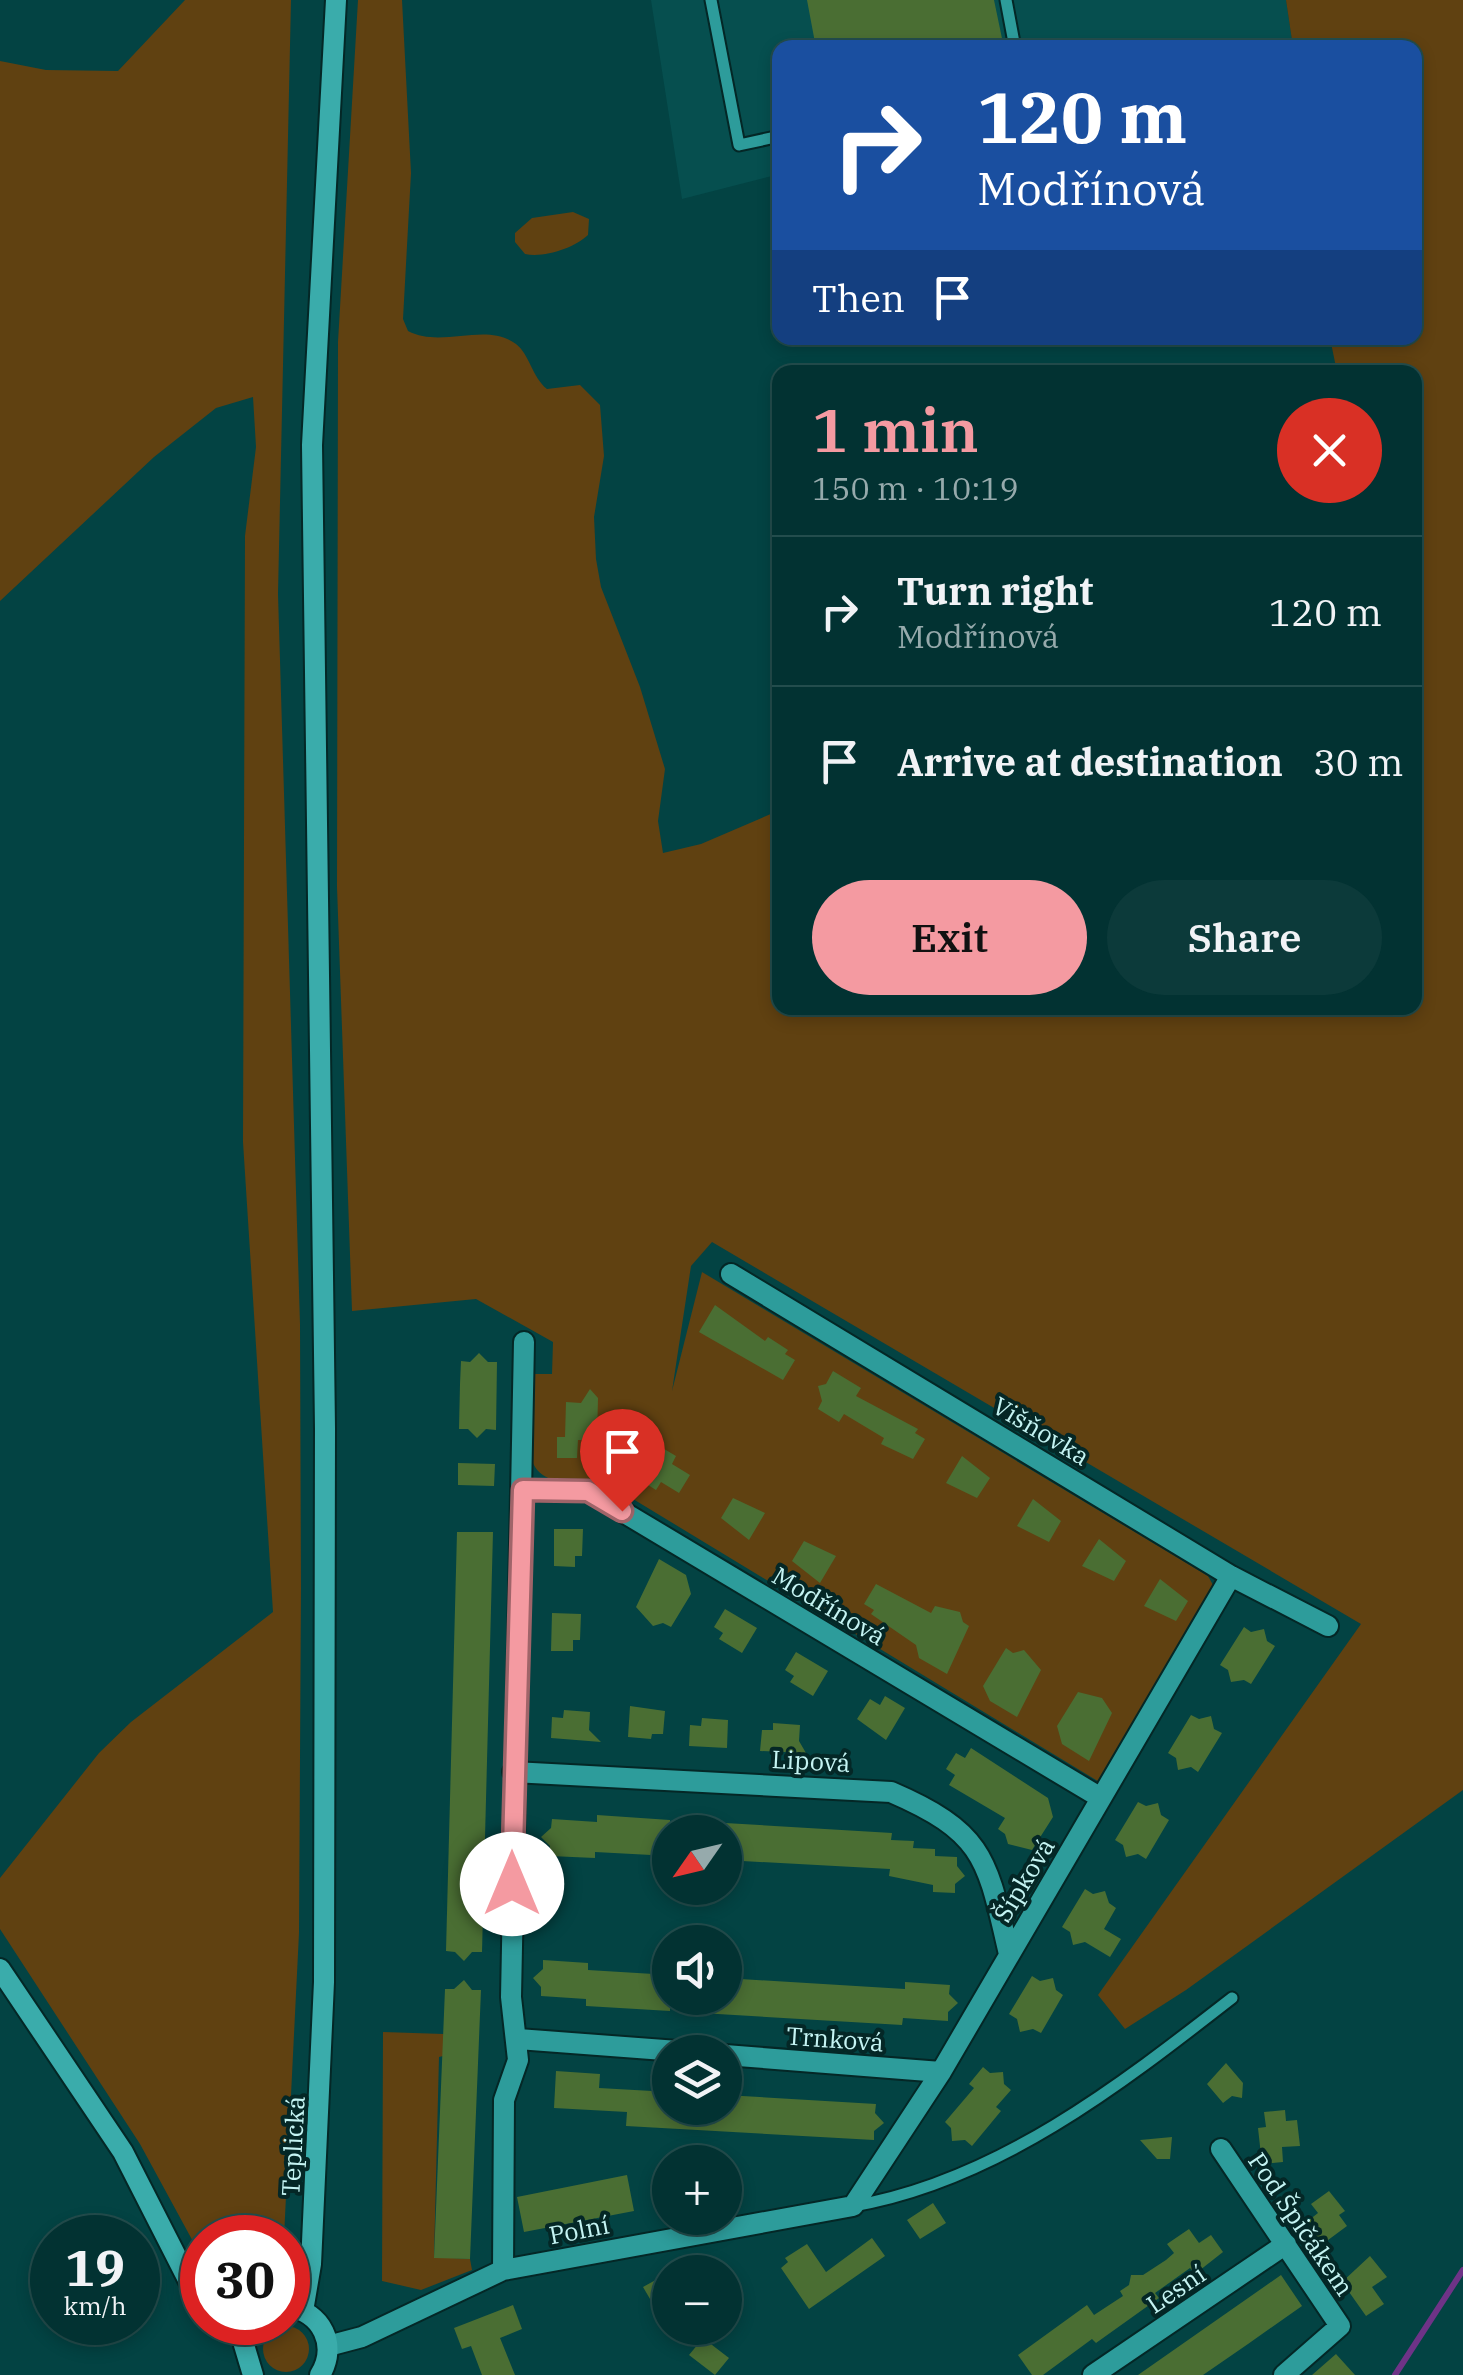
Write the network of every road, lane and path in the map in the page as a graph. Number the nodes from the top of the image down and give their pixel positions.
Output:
1 (336, 0) edge
2 (711, 0) edge
3 (1006, 0) edge
4 (1014, 40) edge
5 (772, 138) edge
6 (731, 1274) dead end
7 (524, 1342) dead end
8 (523, 1490) junction
9 (1231, 1576) junction
10 (1328, 1626) dead end
11 (513, 1772) junction
12 (1101, 1798) junction
13 (1009, 1954) junction
14 (0, 1969) edge
15 (1232, 1998) dead end
16 (518, 2039) junction
17 (652, 2049) edge
18 (742, 2056) edge
19 (941, 2072) junction
20 (1221, 2150) dead end
21 (854, 2206) junction
22 (310, 2215) edge
23 (1286, 2244) junction
24 (180, 2263) edge
25 (503, 2270) junction
26 (310, 2317) edge
27 (247, 2345) edge
28 (328, 2346) junction
29 (254, 2375) edge
30 (320, 2375) edge
31 (1094, 2375) edge
32 (1284, 2375) edge

1 - 22 main road, Teplická
2 - 5 lane
3 - 4 lane
6 - 9 street, Višňovka
7 - 8 street
8 - 11 street
8 - 12 street, Modřínová
9 - 10 street, Višňovka
9 - 12 street, Šípková
11 - 13 street, Lipová
11 - 16 street
12 - 13 street, Šípková
13 - 19 street, Šípková
14 - 24 main road
15 - 21 lane
16 - 17 street
16 - 25 street
18 - 19 street, Trnková
19 - 21 street, Šípková
20 - 23 street, Pod Špičákem
21 - 25 street, Polní
23 - 31 street, Lesní
23 - 32 street, Pod Špičákem
25 - 28 street, Polní
26 - 28 main road, Teplická
27 - 29 main road
28 - 30 main road

